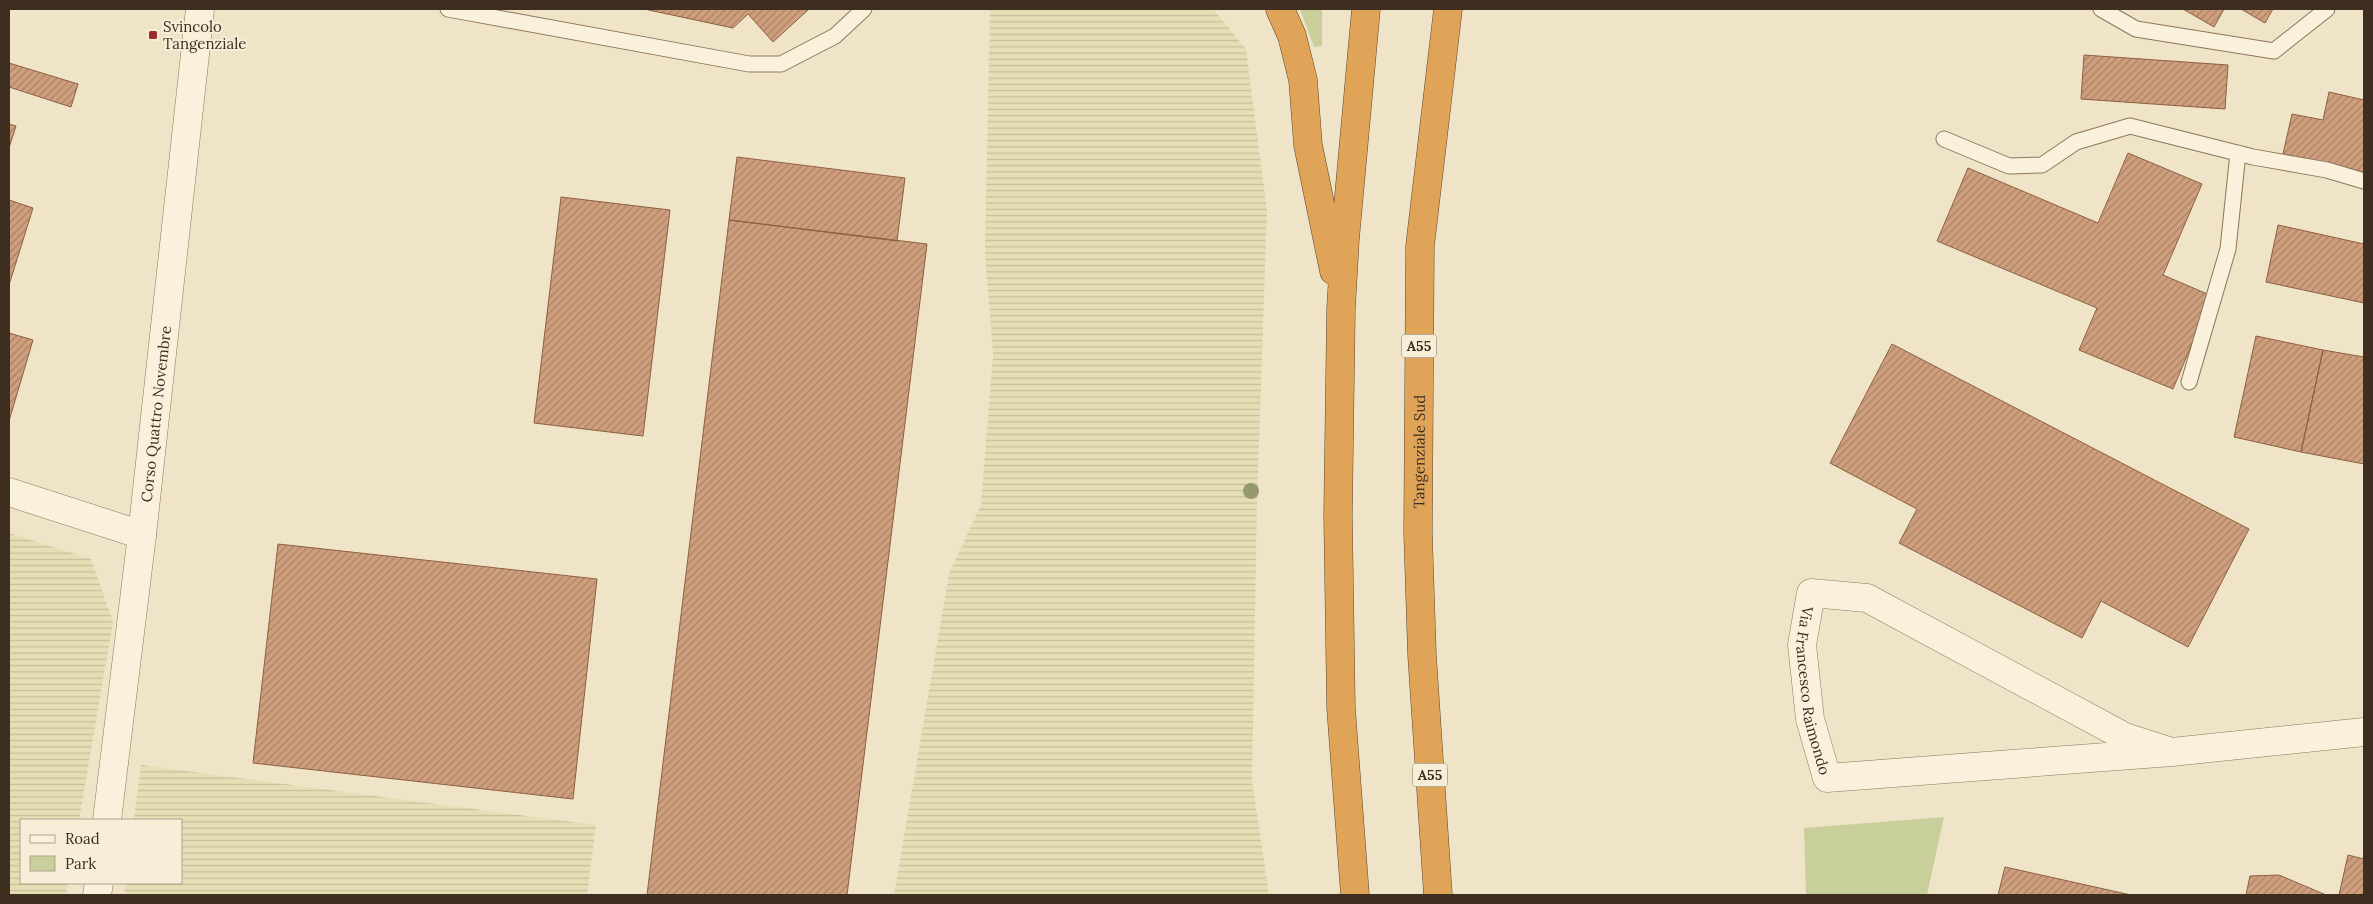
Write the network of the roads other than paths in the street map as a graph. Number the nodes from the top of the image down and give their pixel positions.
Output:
1 (200, 9) edge
2 (448, 9) edge
3 (864, 9) edge
4 (1280, 9) edge
5 (1366, 9) edge
6 (1448, 9) edge
7 (1453, 9) edge
8 (2101, 9) edge
9 (2328, 9) edge
10 (1444, 38) junction
11 (1944, 140) dead end
12 (2238, 153) junction
13 (2364, 181) edge
14 (1341, 309) junction
15 (2190, 382) dead end
16 (9, 492) edge
17 (142, 534) junction
18 (2364, 732) edge
19 (2172, 752) junction
20 (107, 819) edge
21 (1355, 895) edge
22 (1438, 895) edge

1 - 17 street, Corso Quattro Novembre
2 - 3 lane
4 - 14 highway
5 - 14 highway
6 - 10 highway, Tangenziale Sud / A55
7 - 10 highway
8 - 9 lane
10 - 22 highway, Tangenziale Sud / A55
11 - 12 lane
12 - 13 lane
12 - 15 lane
14 - 21 highway
16 - 17 street
17 - 20 street, Corso Quattro Novembre
18 - 19 street, Via Francesco Raimondo
19 - 19 street, Via Francesco Raimondo

